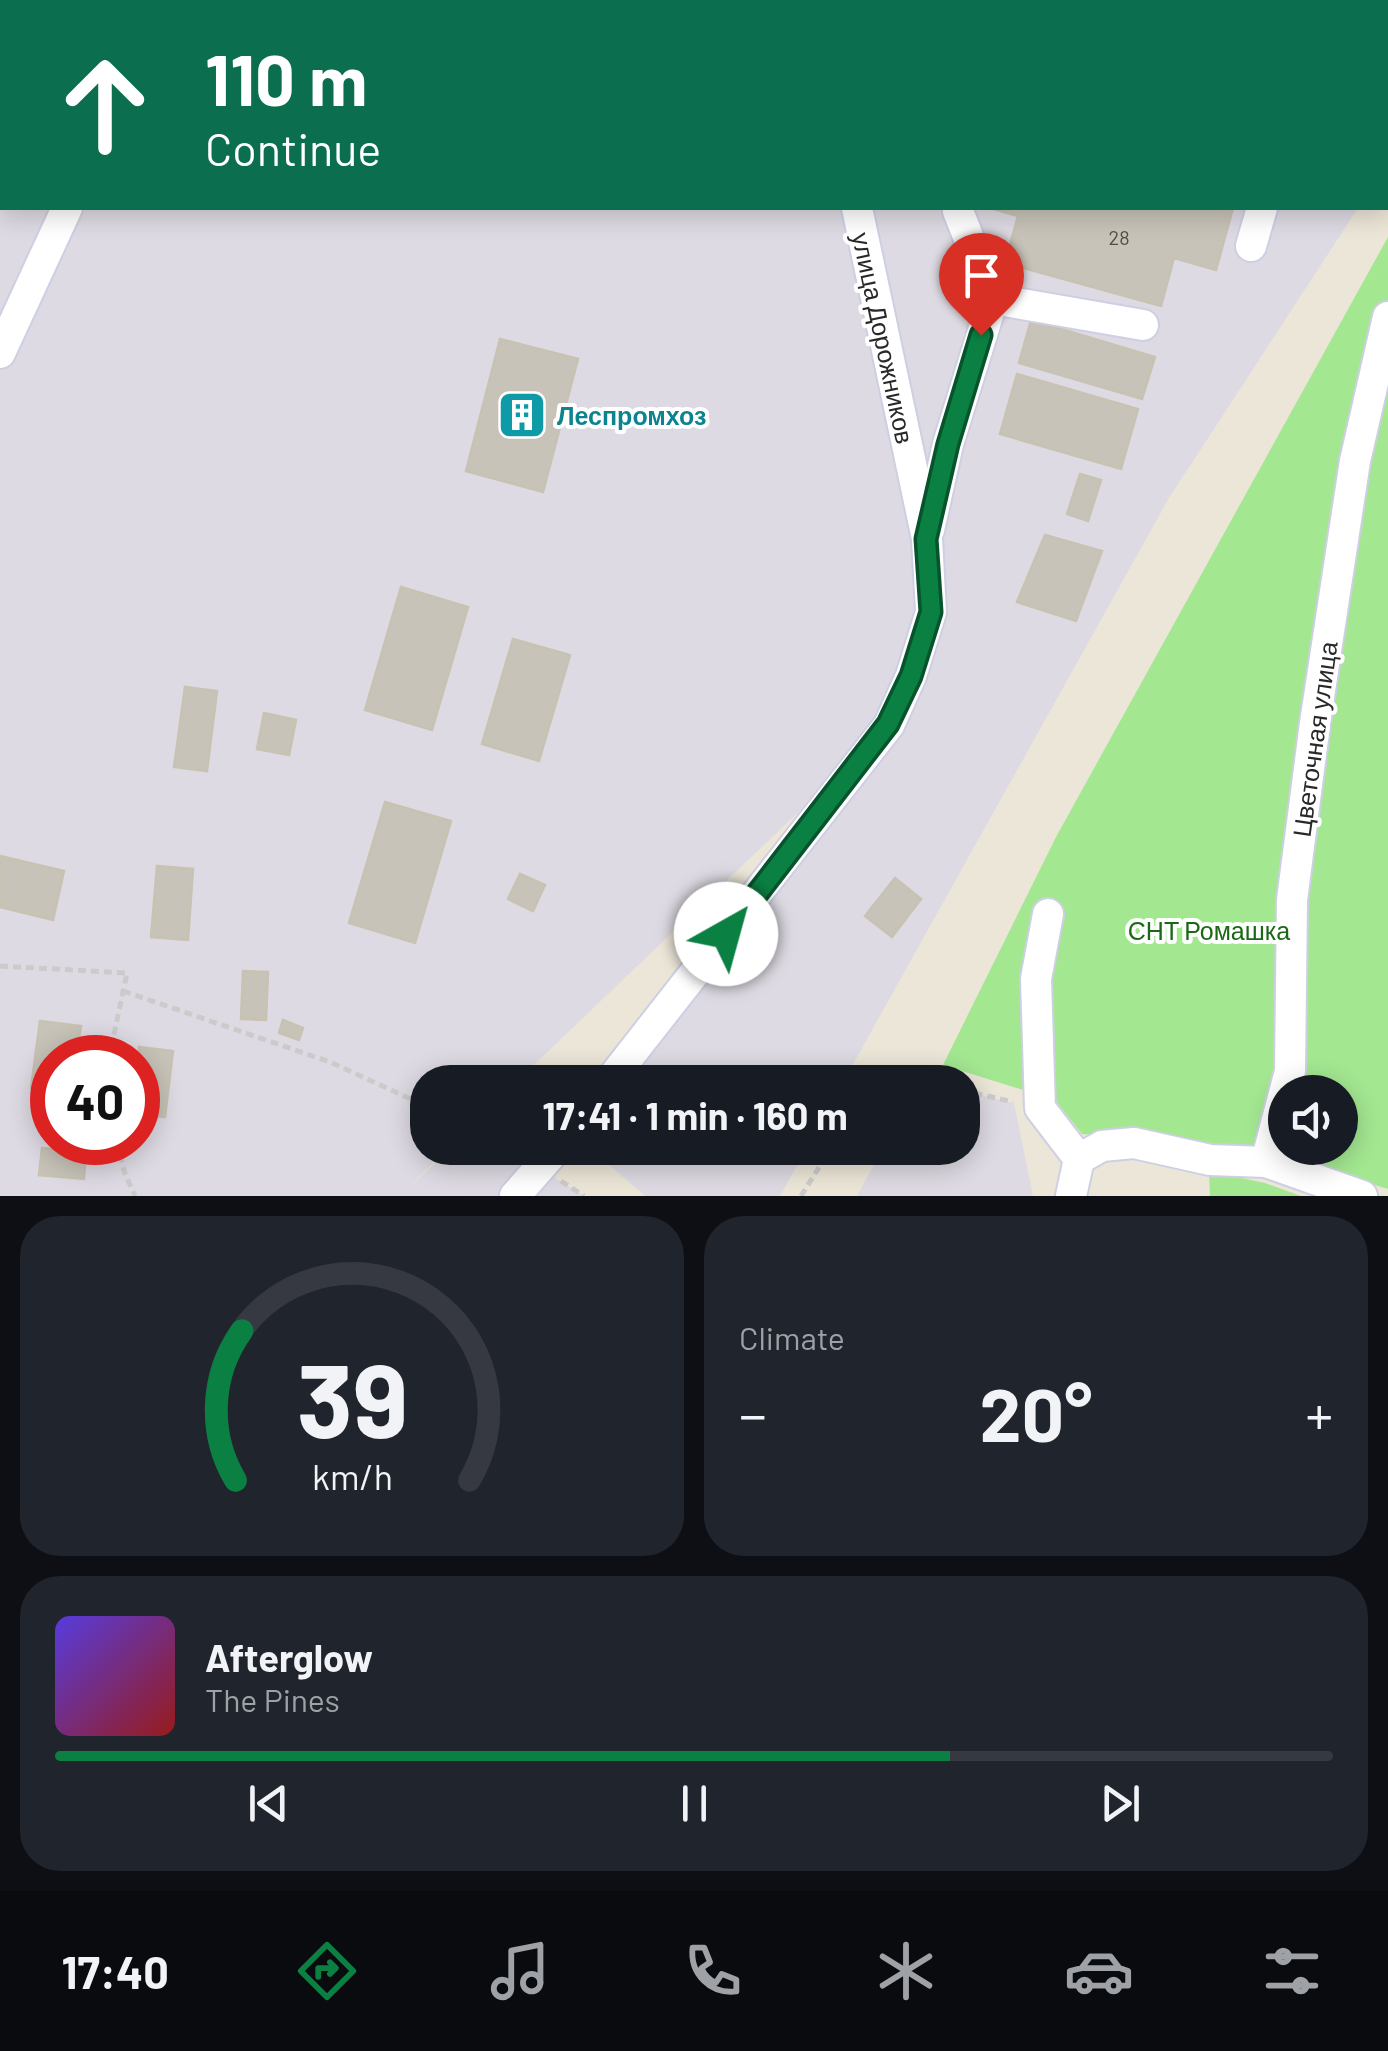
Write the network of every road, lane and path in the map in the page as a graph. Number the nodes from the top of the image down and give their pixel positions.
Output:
1 (66, 210) edge
2 (856, 210) edge
3 (958, 210) edge
4 (1261, 210) edge
5 (1251, 246) dead end
6 (992, 299) junction
7 (1388, 317) edge
8 (1142, 325) dead end
9 (0, 353) edge
10 (926, 539) junction
11 (1048, 914) dead end
12 (0, 966) edge
13 (123, 991) junction
14 (114, 1035) edge
15 (623, 1065) edge
16 (980, 1094) edge
17 (410, 1099) edge
18 (1040, 1108) junction
19 (1080, 1159) junction
20 (1266, 1162) junction
21 (123, 1165) edge
22 (541, 1165) edge
23 (820, 1165) edge
24 (135, 1196) edge
25 (515, 1196) edge
26 (802, 1196) edge
27 (1071, 1196) edge
28 (1362, 1196) edge

1 - 9 street
2 - 10 street, улица Дорожников
3 - 6 street
4 - 5 street
6 - 8 street
6 - 10 street
7 - 20 street, Цветочная улица
10 - 15 street, улица Дорожников
11 - 18 street
12 - 13 path
13 - 14 path
13 - 17 path
16 - 18 path
18 - 19 street
19 - 20 street
19 - 27 street
20 - 28 street
21 - 24 path
22 - 25 street
23 - 26 path

